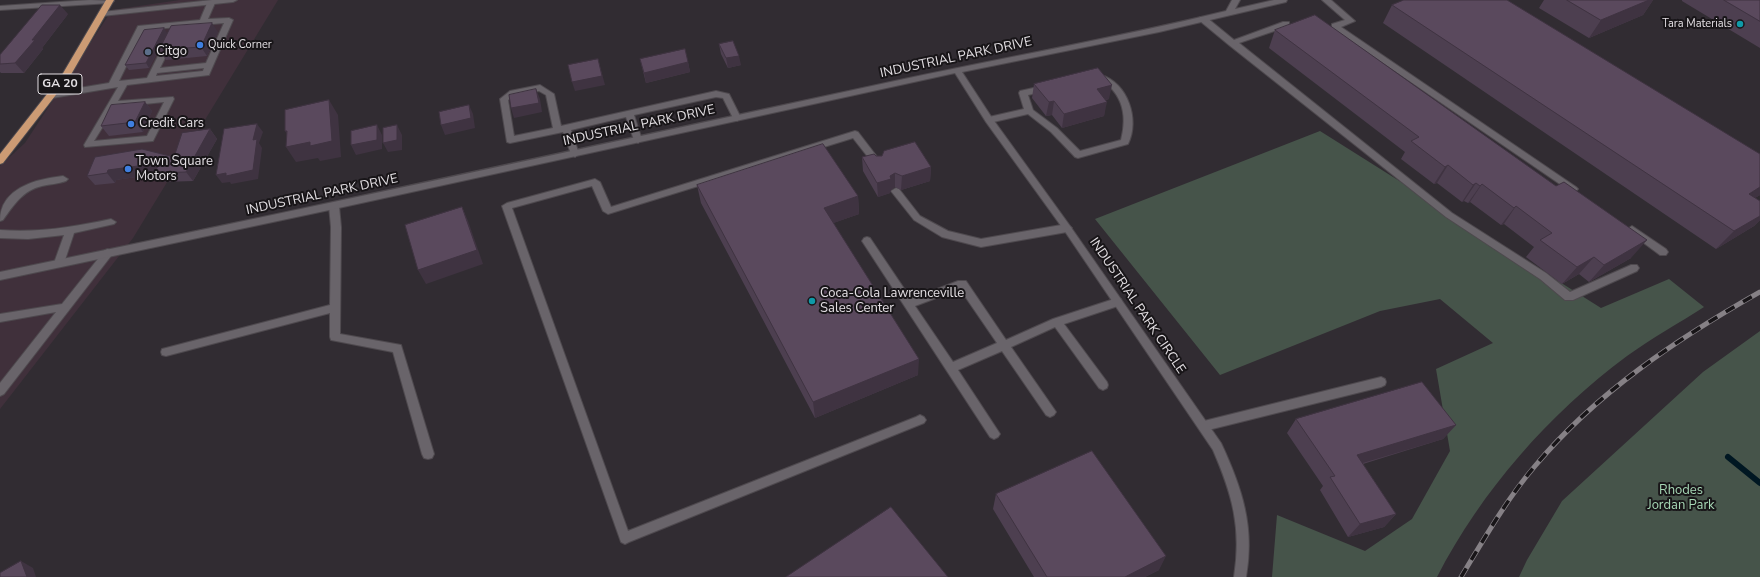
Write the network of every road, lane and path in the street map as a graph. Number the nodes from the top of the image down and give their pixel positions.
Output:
1 (110, 0) edge
2 (233, 0) edge
3 (1236, 0) edge
4 (1283, 0) edge
5 (1326, 0) edge
6 (211, 3) junction
7 (0, 8) edge
8 (1229, 13) junction
9 (102, 14) junction
10 (1203, 19) junction
11 (203, 22) junction
12 (1286, 24) edge
13 (170, 36) junction
14 (1232, 43) junction
15 (141, 47) edge
16 (132, 48) junction
17 (135, 58) edge
18 (125, 59) junction
19 (210, 65) junction
20 (957, 70) junction
21 (154, 71) junction
22 (1090, 79) edge
23 (150, 80) junction
24 (124, 83) junction
25 (112, 86) junction
26 (1053, 87) edge
27 (52, 95) junction
28 (112, 104) junction
29 (1029, 111) junction
30 (629, 114) junction
31 (737, 118) junction
32 (989, 120) junction
33 (562, 129) junction
34 (638, 140) junction
35 (575, 154) junction
36 (1, 160) edge
37 (879, 166) edge
38 (63, 179) dead end
39 (896, 191) dead end
40 (1578, 193) edge
41 (334, 206) junction
42 (0, 218) edge
43 (111, 222) dead end
44 (1624, 225) edge
45 (1067, 228) junction
46 (70, 232) junction
47 (0, 234) edge
48 (867, 241) dead end
49 (1663, 252) dead end
50 (108, 253) junction
51 (59, 263) junction
52 (1634, 268) dead end
53 (0, 276) edge
54 (1117, 302) junction
55 (909, 304) junction
56 (65, 308) junction
57 (335, 308) junction
58 (0, 318) edge
59 (1056, 322) junction
60 (1003, 345) junction
61 (166, 352) dead end
62 (951, 368) junction
63 (1381, 382) dead end
64 (1103, 385) dead end
65 (0, 391) edge
66 (1050, 412) dead end
67 (920, 420) dead end
68 (1204, 426) junction
69 (994, 434) dead end
70 (428, 454) dead end
71 (1240, 577) edge

1 - 7 street
1 - 9 highway, GA 20
2 - 6 street
3 - 8 street
4 - 8 street, INDUSTRIAL PARK DRIVE
5 - 40 street
6 - 9 street
6 - 11 street
8 - 10 street, INDUSTRIAL PARK DRIVE
9 - 27 highway, GA 20
10 - 14 street
10 - 20 street, INDUSTRIAL PARK DRIVE
11 - 13 street
11 - 19 street
12 - 14 street
13 - 16 street
13 - 21 street
14 - 52 street
15 - 16 street
16 - 18 street
17 - 18 street
18 - 25 street
19 - 21 street
19 - 23 street
20 - 31 street, INDUSTRIAL PARK DRIVE
20 - 32 street, INDUSTRIAL PARK CIRCLE
21 - 23 street
22 - 29 street
23 - 24 street
24 - 25 street
24 - 28 street
25 - 27 street
26 - 29 street
27 - 36 highway, GA 20
28 - 28 street
29 - 32 street
30 - 31 street
30 - 33 street
30 - 34 street
31 - 34 street, INDUSTRIAL PARK DRIVE
32 - 45 street, INDUSTRIAL PARK CIRCLE
33 - 33 street
33 - 35 street
34 - 35 street, INDUSTRIAL PARK DRIVE
35 - 41 street, INDUSTRIAL PARK DRIVE
37 - 67 street
38 - 42 street
39 - 45 street
41 - 50 street, INDUSTRIAL PARK DRIVE
41 - 57 street
43 - 46 street
44 - 49 street
45 - 54 street, INDUSTRIAL PARK CIRCLE
46 - 47 street
46 - 51 street
48 - 55 street
50 - 51 street, INDUSTRIAL PARK DRIVE
50 - 56 street
51 - 53 street, INDUSTRIAL PARK DRIVE
54 - 59 street
54 - 68 street, INDUSTRIAL PARK CIRCLE
55 - 60 street
55 - 62 street
56 - 58 street
56 - 65 street
57 - 61 street
57 - 70 street
59 - 60 street
59 - 64 street
60 - 62 street
60 - 66 street
62 - 69 street
63 - 68 street
68 - 71 street, INDUSTRIAL PARK CIRCLE

